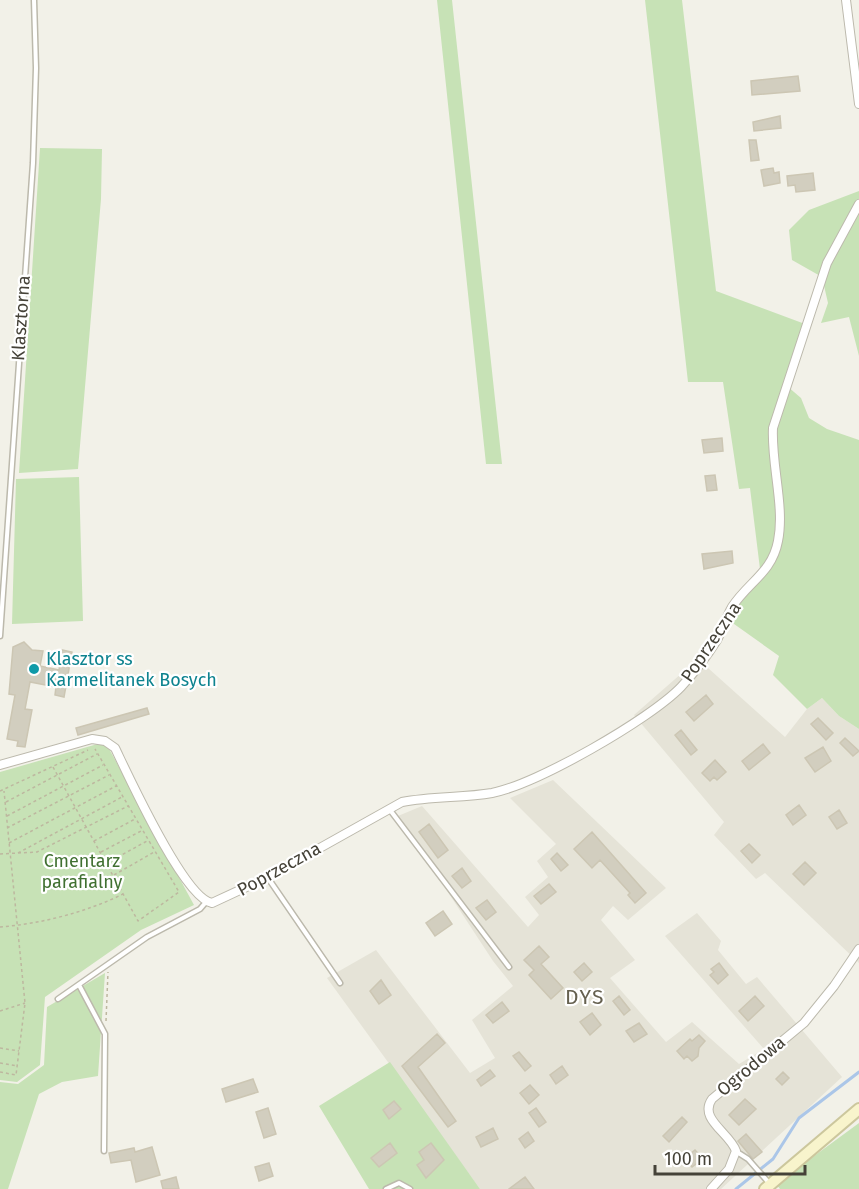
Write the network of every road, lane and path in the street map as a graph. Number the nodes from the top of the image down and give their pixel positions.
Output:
1 (34, 0) edge
2 (846, 0) edge
3 (859, 104) edge
4 (859, 204) edge
5 (0, 636) edge
6 (98, 754) junction
7 (104, 764) junction
8 (0, 765) edge
9 (54, 767) junction
10 (110, 774) junction
11 (58, 775) junction
12 (63, 785) junction
13 (116, 786) junction
14 (0, 790) edge
15 (4, 790) junction
16 (69, 796) junction
17 (123, 797) junction
18 (5, 803) junction
19 (128, 806) junction
20 (389, 808) junction
21 (76, 809) junction
22 (6, 817) junction
23 (136, 819) junction
24 (82, 820) junction
25 (7, 829) junction
26 (87, 829) junction
27 (142, 830) junction
28 (148, 840) junction
29 (94, 842) junction
30 (8, 843) junction
31 (155, 852) junction
32 (9, 853) junction
33 (17, 853) junction
34 (100, 853) junction
35 (0, 854) edge
36 (106, 864) junction
37 (113, 876) junction
38 (268, 877) junction
39 (123, 894) junction
40 (206, 902) junction
41 (15, 926) junction
42 (0, 927) edge
43 (859, 948) edge
44 (108, 965) junction
45 (509, 967) dead end
46 (340, 983) dead end
47 (79, 986) junction
48 (58, 999) dead end
49 (25, 1003) junction
50 (0, 1011) edge
51 (105, 1034) junction
52 (0, 1048) edge
53 (19, 1051) junction
54 (0, 1063) edge
55 (17, 1066) junction
56 (0, 1072) edge
57 (859, 1109) edge
58 (104, 1151) dead end
59 (736, 1152) junction
60 (770, 1187) edge
61 (386, 1189) edge
62 (410, 1189) edge
63 (711, 1189) edge

1 - 5 lane, Klasztorna
2 - 3 street
4 - 20 street, Poprzeczna
6 - 7 path
6 - 9 path
6 - 11 path
7 - 10 path
7 - 12 path
8 - 40 street
9 - 11 path
9 - 15 path
10 - 13 path
10 - 16 path
11 - 12 path
11 - 18 path
12 - 16 path
12 - 22 path
13 - 17 path
13 - 21 path
14 - 15 path
15 - 18 path
16 - 21 path
16 - 25 path
17 - 19 path
17 - 24 path
18 - 22 path
19 - 23 path
19 - 26 path
20 - 38 street, Poprzeczna
20 - 45 lane
21 - 24 path
21 - 30 path
22 - 25 path
23 - 27 path
23 - 29 path
24 - 26 path
24 - 33 path
25 - 30 path
26 - 29 path
26 - 33 path
27 - 28 path
27 - 34 path
28 - 31 path
28 - 36 path
29 - 34 path
30 - 32 path
31 - 37 path
31 - 39 path
32 - 33 path
32 - 35 path
32 - 41 path
34 - 36 path
36 - 37 path
37 - 39 path
38 - 40 street, Poprzeczna
38 - 46 lane
39 - 41 path
40 - 44 lane
41 - 42 path
41 - 49 path
43 - 59 street, Ogrodowa
44 - 47 lane
44 - 51 path
47 - 48 lane
47 - 51 lane
49 - 50 path
49 - 53 path
51 - 58 lane
52 - 53 path
53 - 55 path
54 - 55 path
55 - 56 path
57 - 60 street
59 - 60 lane
59 - 63 street
61 - 62 lane

